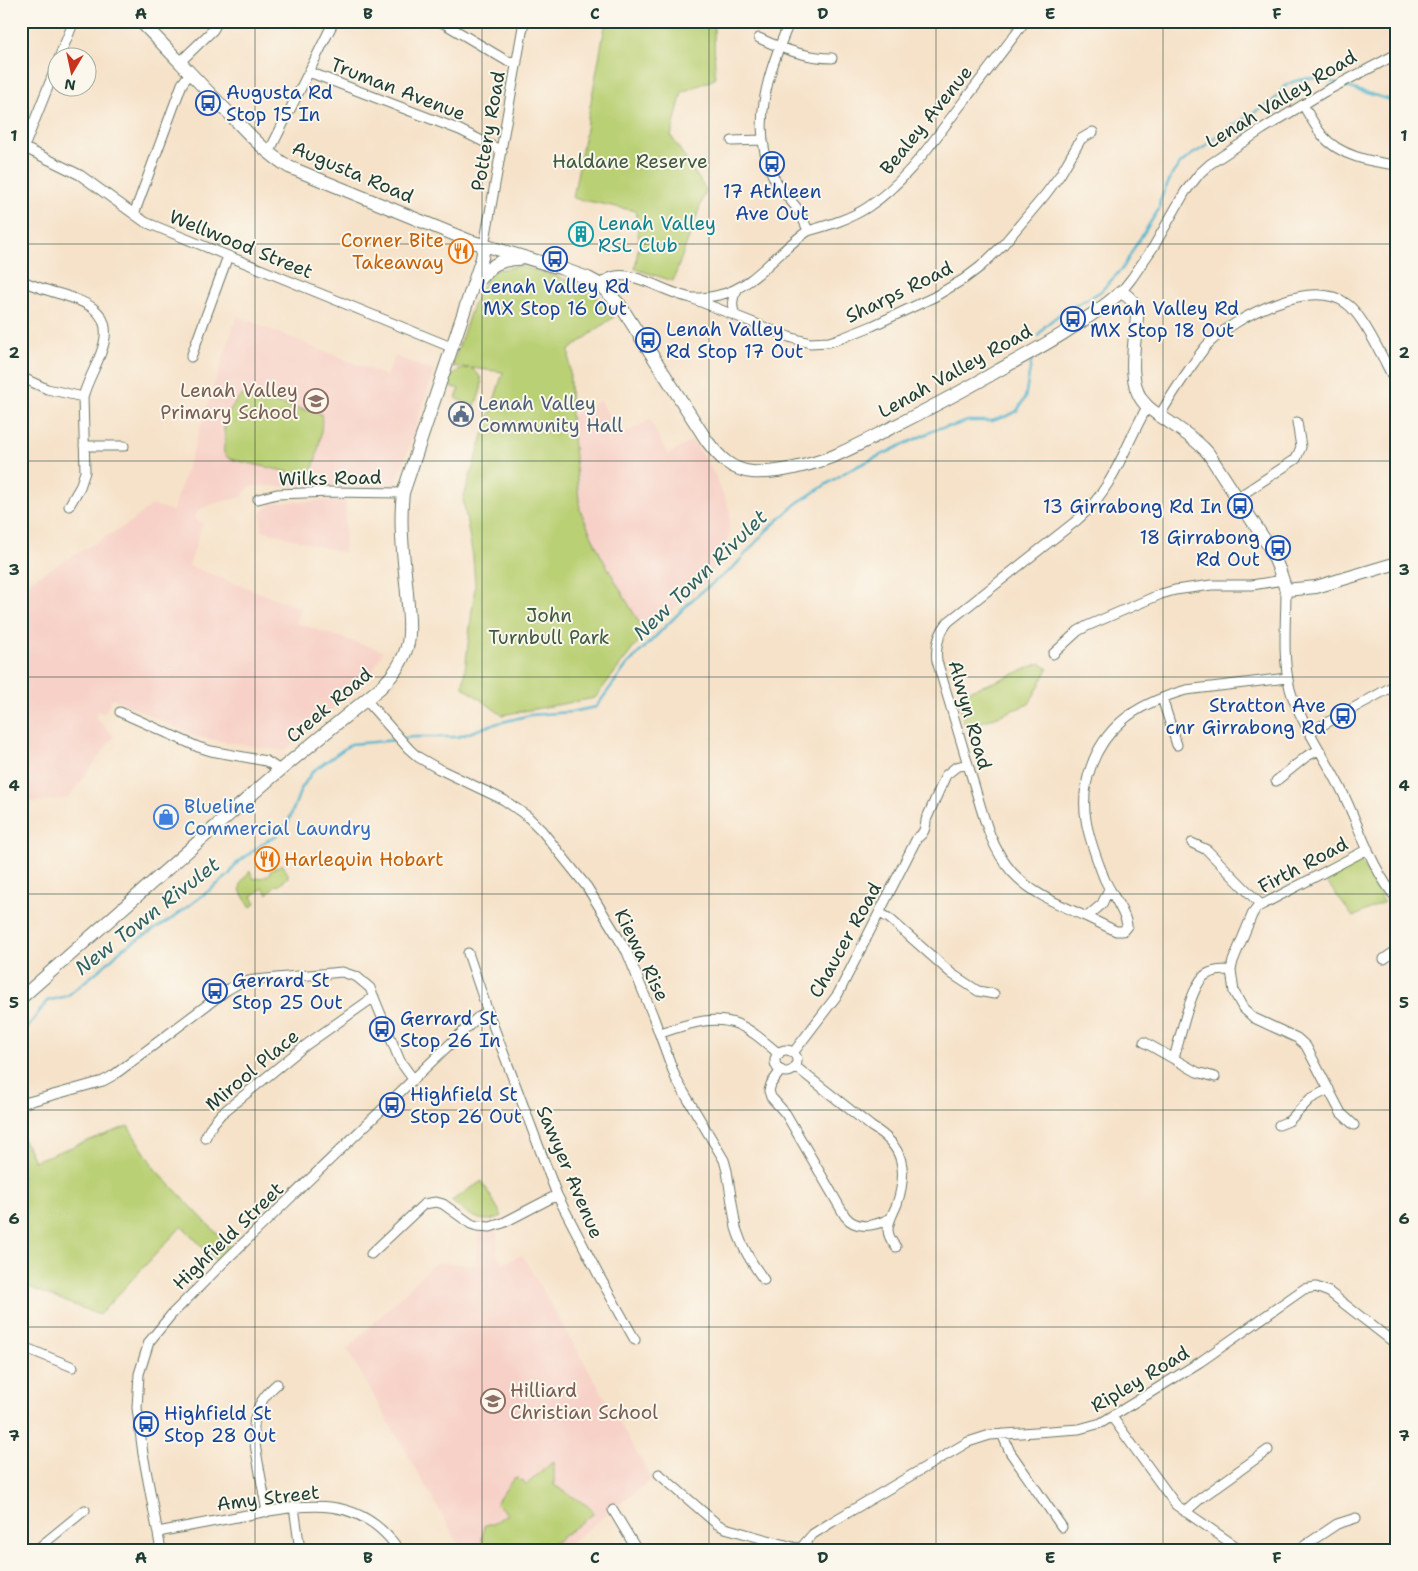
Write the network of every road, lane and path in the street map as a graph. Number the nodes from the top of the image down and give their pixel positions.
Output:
1 (74, 21) edge
2 (140, 21) edge
3 (218, 21) edge
4 (334, 21) edge
5 (440, 21) edge
6 (524, 21) edge
7 (790, 21) edge
8 (1025, 21) edge
9 (759, 38) dead end
10 (778, 47) junction
11 (63, 48) edge
12 (1397, 54) edge
13 (832, 58) dead end
14 (180, 62) junction
15 (517, 62) junction
16 (309, 72) junction
17 (190, 73) junction
18 (48, 87) edge
19 (1303, 105) junction
20 (1092, 132) dead end
21 (762, 140) junction
22 (732, 141) dead end
23 (23, 149) edge
24 (502, 151) junction
25 (267, 153) junction
26 (1397, 166) edge
27 (134, 214) junction
28 (808, 231) junction
29 (484, 246) junction
30 (228, 256) junction
31 (526, 258) junction
32 (21, 280) edge
33 (599, 284) junction
34 (472, 287) junction
35 (737, 290) junction
36 (1121, 292) junction
37 (692, 298) junction
38 (735, 316) junction
39 (451, 347) junction
40 (191, 357) dead end
41 (21, 377) edge
42 (1397, 385) edge
43 (83, 397) junction
44 (1147, 407) junction
45 (1160, 415) junction
46 (1297, 422) dead end
47 (84, 446) junction
48 (124, 446) dead end
49 (403, 493) junction
50 (1237, 498) junction
51 (258, 500) dead end
52 (69, 506) dead end
53 (1397, 563) edge
54 (1285, 585) junction
55 (1053, 654) dead end
56 (1288, 678) junction
57 (1397, 684) edge
58 (1162, 698) junction
59 (366, 700) junction
60 (120, 712) dead end
61 (1310, 732) junction
62 (1177, 745) dead end
63 (1319, 750) junction
64 (968, 764) junction
65 (280, 770) junction
66 (1276, 781) dead end
67 (1192, 843) dead end
68 (1368, 850) junction
69 (1109, 890) junction
70 (1397, 899) edge
71 (1262, 904) junction
72 (880, 913) junction
73 (1087, 917) junction
74 (1397, 950) edge
75 (468, 953) dead end
76 (1384, 959) dead end
77 (1231, 970) junction
78 (994, 994) dead end
79 (374, 997) junction
80 (21, 998) edge
81 (488, 1012) junction
82 (660, 1032) junction
83 (1144, 1042) dead end
84 (793, 1053) junction
85 (779, 1054) junction
86 (1174, 1058) junction
87 (796, 1067) junction
88 (781, 1070) junction
89 (1215, 1077) dead end
90 (413, 1079) junction
91 (1329, 1089) junction
92 (21, 1104) edge
93 (1279, 1125) dead end
94 (1354, 1125) dead end
95 (205, 1138) dead end
96 (557, 1195) junction
97 (890, 1218) junction
98 (896, 1247) dead end
99 (371, 1254) dead end
100 (764, 1280) dead end
101 (636, 1340) dead end
102 (1397, 1345) edge
103 (21, 1346) edge
104 (73, 1367) dead end
105 (278, 1384) dead end
106 (1112, 1417) junction
107 (1002, 1434) junction
108 (1268, 1450) dead end
109 (659, 1474) dead end
110 (294, 1507) junction
111 (85, 1510) dead end
112 (613, 1510) dead end
113 (267, 1512) junction
114 (1185, 1512) junction
115 (1356, 1518) dead end
116 (1062, 1527) dead end
117 (158, 1532) junction
118 (777, 1546) edge
119 (802, 1549) edge
120 (36, 1550) edge
121 (161, 1550) edge
122 (300, 1550) edge
123 (399, 1550) edge
124 (637, 1550) edge
125 (1241, 1550) edge
126 (1298, 1550) edge

1 - 11 street
2 - 14 street, Augusta Road
3 - 14 street
4 - 16 street
5 - 15 street
6 - 15 street, Pottery Road
7 - 10 street
8 - 28 street, Bealey Avenue
9 - 10 street
10 - 13 street
10 - 21 street
12 - 19 street, Lenah Valley Road
14 - 17 street, Augusta Road
15 - 24 street, Pottery Road
16 - 24 street, Truman Avenue
16 - 25 street
17 - 25 street, Augusta Road
17 - 27 street
18 - 23 street
19 - 26 street
19 - 36 street, Lenah Valley Road
20 - 38 street, Sharps Road
21 - 22 street
21 - 28 street
23 - 27 street, Wellwood Street
24 - 29 street, Pottery Road
25 - 29 street, Augusta Road
27 - 30 street, Wellwood Street
28 - 35 street
29 - 31 street, Lenah Valley Road
29 - 34 street, Creek Road
30 - 39 street, Wellwood Street
30 - 40 street
31 - 33 street, Lenah Valley Road
31 - 34 street, Lenah Valley Road
32 - 43 street
33 - 36 street, Lenah Valley Road
33 - 37 street, Sharps Road
34 - 39 street, Creek Road
35 - 37 street
35 - 38 street
36 - 44 street
37 - 38 street, Sharps Road
39 - 49 street, Creek Road
41 - 43 street
42 - 45 street
43 - 47 street
44 - 45 street
44 - 64 street, Alwyn Road
45 - 50 street
46 - 50 street
47 - 48 street
47 - 52 street
49 - 51 street, Wilks Road
49 - 59 street, Creek Road
50 - 54 street
53 - 54 street
54 - 55 street
54 - 56 street
56 - 58 street
56 - 61 street
57 - 61 street
58 - 62 street
58 - 69 street
59 - 65 street, Creek Road
59 - 82 street, Kiewa Rise
60 - 65 street
61 - 63 street
63 - 66 street
63 - 68 street
64 - 72 street, Chaucer Road
64 - 73 street, Alwyn Road
65 - 80 street, Creek Road
67 - 71 street
68 - 70 street
68 - 71 street, Firth Road
69 - 73 street
69 - 73 street, Alwyn Road
71 - 77 street, Firth Road
72 - 78 street
72 - 84 street, Chaucer Road
74 - 76 street
75 - 81 street, Sawyer Avenue
77 - 86 street
77 - 91 street
79 - 90 street
79 - 92 street
79 - 95 street, Mirool Place
81 - 90 street, Highfield Street
81 - 96 street, Sawyer Avenue
82 - 85 street
82 - 100 street, Kiewa Rise
83 - 86 street
84 - 85 street
84 - 87 street
85 - 88 street
86 - 89 street
87 - 88 street
87 - 97 street
88 - 97 street
90 - 117 street, Highfield Street
91 - 93 street
91 - 94 street
96 - 99 street
96 - 101 street, Sawyer Avenue
97 - 98 street
102 - 106 street, Ripley Road
103 - 104 street
105 - 113 street
106 - 107 street, Ripley Road
106 - 114 street
107 - 116 street
107 - 119 street, Ripley Road
108 - 114 street
109 - 118 street
110 - 113 street, Amy Street
110 - 122 street
110 - 123 street, Amy Street
111 - 120 street
112 - 124 street
113 - 117 street, Amy Street
114 - 125 street
115 - 126 street
117 - 121 street, Highfield Street
118 - 119 street

